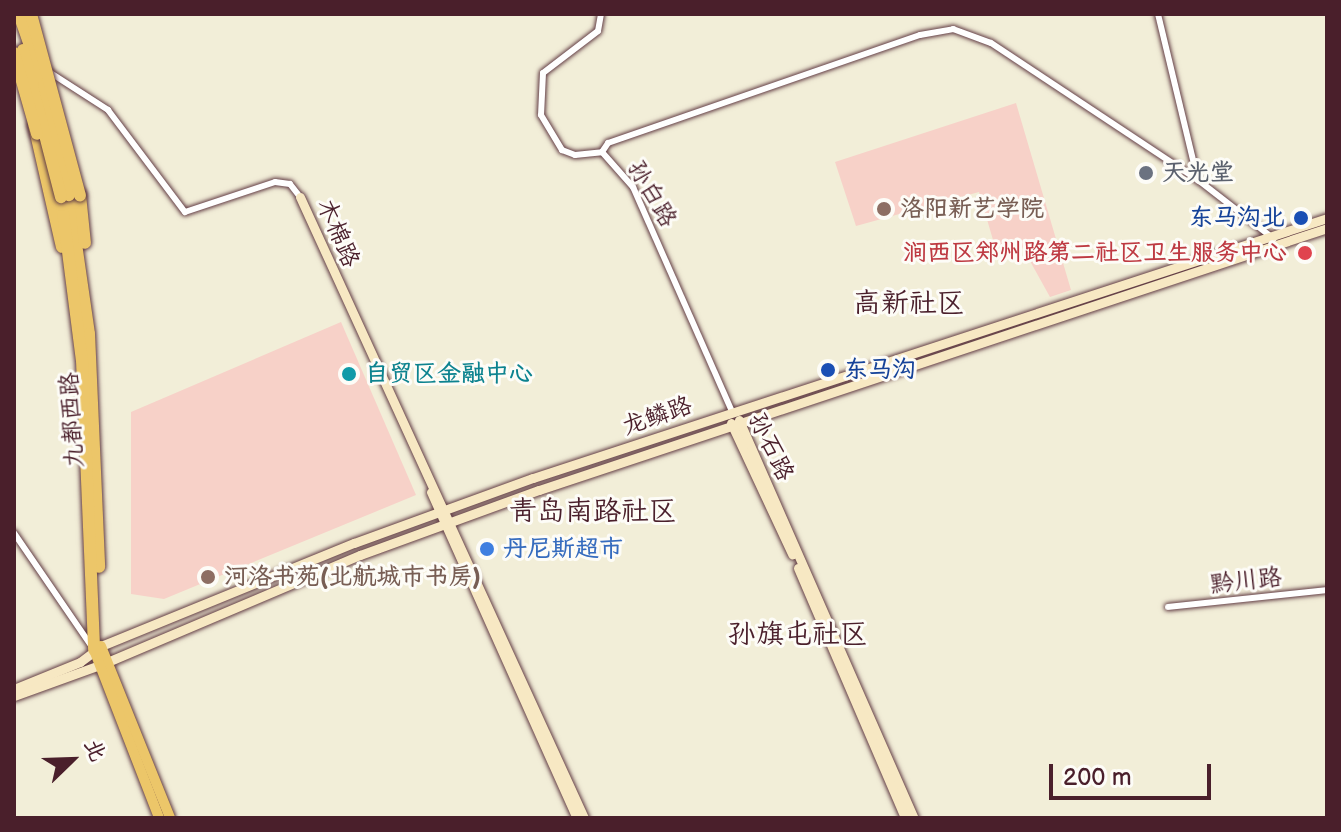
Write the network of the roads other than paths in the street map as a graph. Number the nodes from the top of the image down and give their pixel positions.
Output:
1 (19, 14) edge
2 (31, 14) edge
3 (601, 14) edge
4 (1160, 14) edge
5 (14, 25) edge
6 (14, 53) edge
7 (14, 66) edge
8 (37, 134) junction
9 (602, 152) junction
10 (1198, 180) junction
11 (66, 197) junction
12 (300, 197) joint
13 (1327, 218) edge
14 (1327, 228) edge
15 (1272, 233) junction
16 (1276, 244) junction
17 (732, 411) junction
18 (736, 424) junction
19 (443, 511) junction
20 (448, 523) junction
21 (14, 533) edge
22 (1327, 590) edge
23 (1168, 607) dead end
24 (98, 648) junction
25 (101, 664) junction
26 (14, 689) edge
27 (14, 696) edge
28 (159, 818) edge
29 (170, 818) edge
30 (577, 818) edge
31 (584, 818) edge
32 (905, 818) edge
33 (914, 818) edge

1 - 11 highway, 九都西路, bridge
2 - 11 highway, bridge
3 - 9 street, 孙白路
4 - 10 street
5 - 11 highway, bridge
6 - 8 highway, bridge
6 - 12 street
7 - 8 highway, bridge
8 - 11 highway
9 - 10 street
9 - 17 street, 孙白路
10 - 15 street
11 - 24 highway, 九都西路
11 - 24 highway, 九都西路
12 - 19 main road, 木棉路
13 - 15 main road, 龙鳞路
14 - 16 main road, 龙鳞路
15 - 16 street
15 - 17 main road, 龙鳞路
16 - 18 main road, 龙鳞路
17 - 18 main road, 孙石路
17 - 19 main road, 龙鳞路
18 - 20 main road, 龙鳞路
18 - 32 main road, 孙石路
18 - 33 main road, 孙石路
19 - 20 main road, 木棉路
19 - 24 main road, 龙鳞路
20 - 25 main road, 龙鳞路
20 - 30 main road, 木棉路
20 - 31 main road, 木棉路
21 - 24 street
22 - 23 street, 黔川路
24 - 25 main road, 九都西路
24 - 26 main road, 龙鳞路
25 - 27 main road, 龙鳞路
25 - 28 main road, 九都西路
25 - 29 main road, 九都西路

